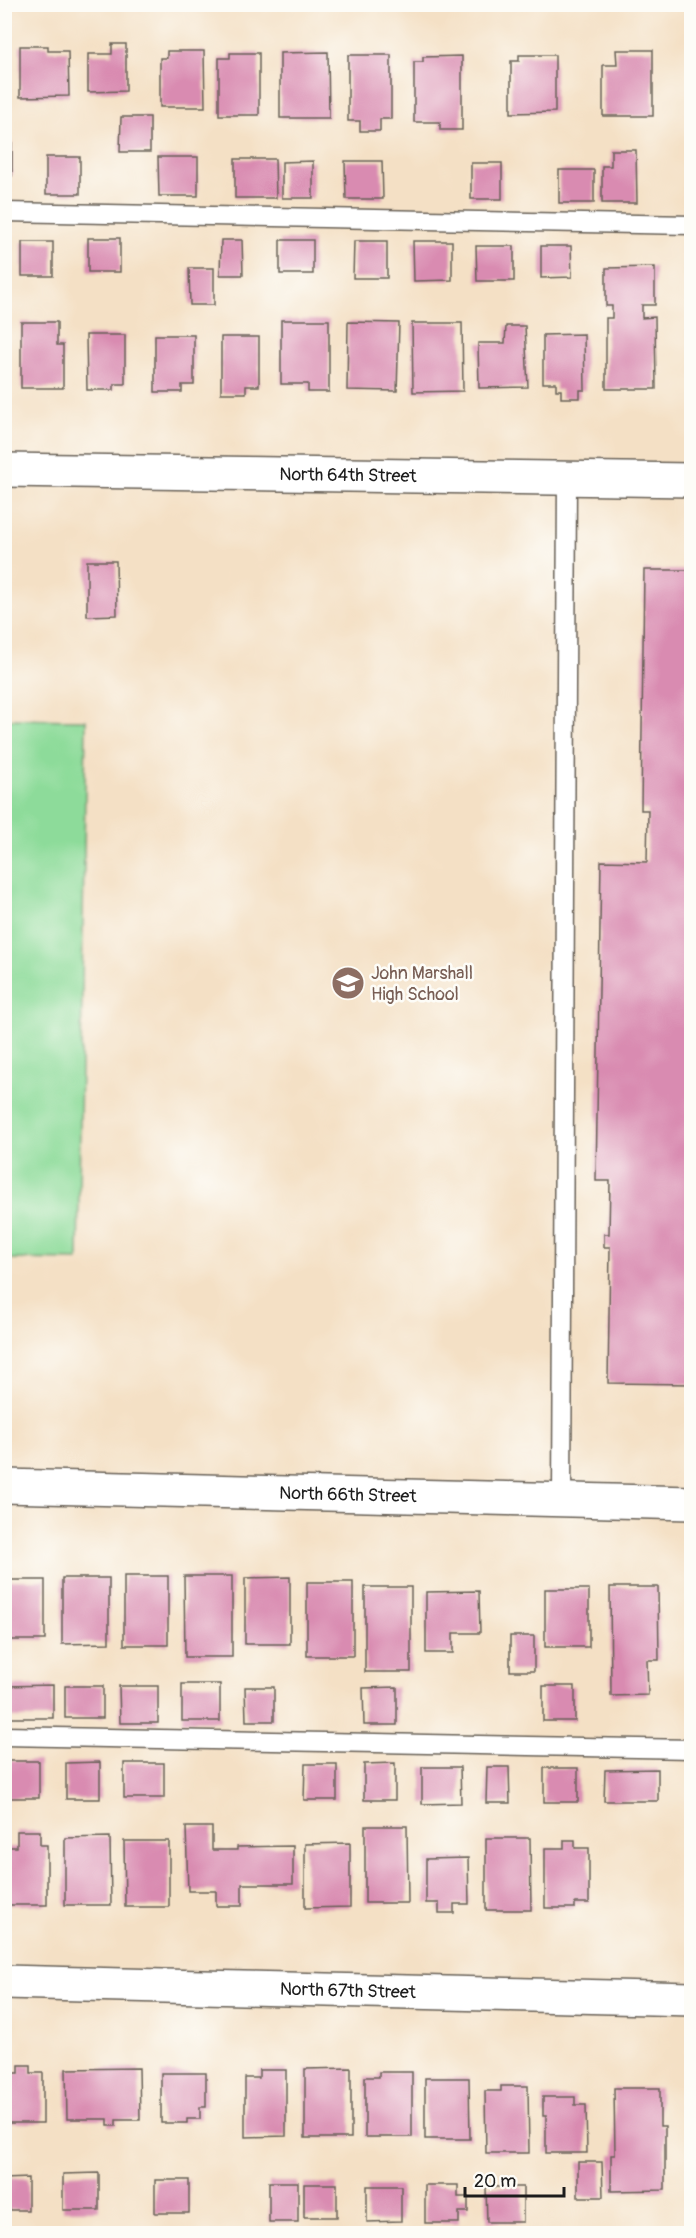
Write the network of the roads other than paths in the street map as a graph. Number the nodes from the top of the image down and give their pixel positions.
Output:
1 (4, 212) edge
2 (692, 225) edge
3 (4, 470) edge
4 (567, 478) junction
5 (692, 480) edge
6 (4, 1486) edge
7 (562, 1499) junction
8 (692, 1503) edge
9 (4, 1736) edge
10 (692, 1749) edge
11 (4, 1982) edge
12 (692, 1999) edge

1 - 2 lane
3 - 4 street, North 64th Street
4 - 5 street, North 64th Street
4 - 7 lane
6 - 7 street, North 66th Street
7 - 8 street, North 66th Street
9 - 10 lane
11 - 12 street, North 67th Street

